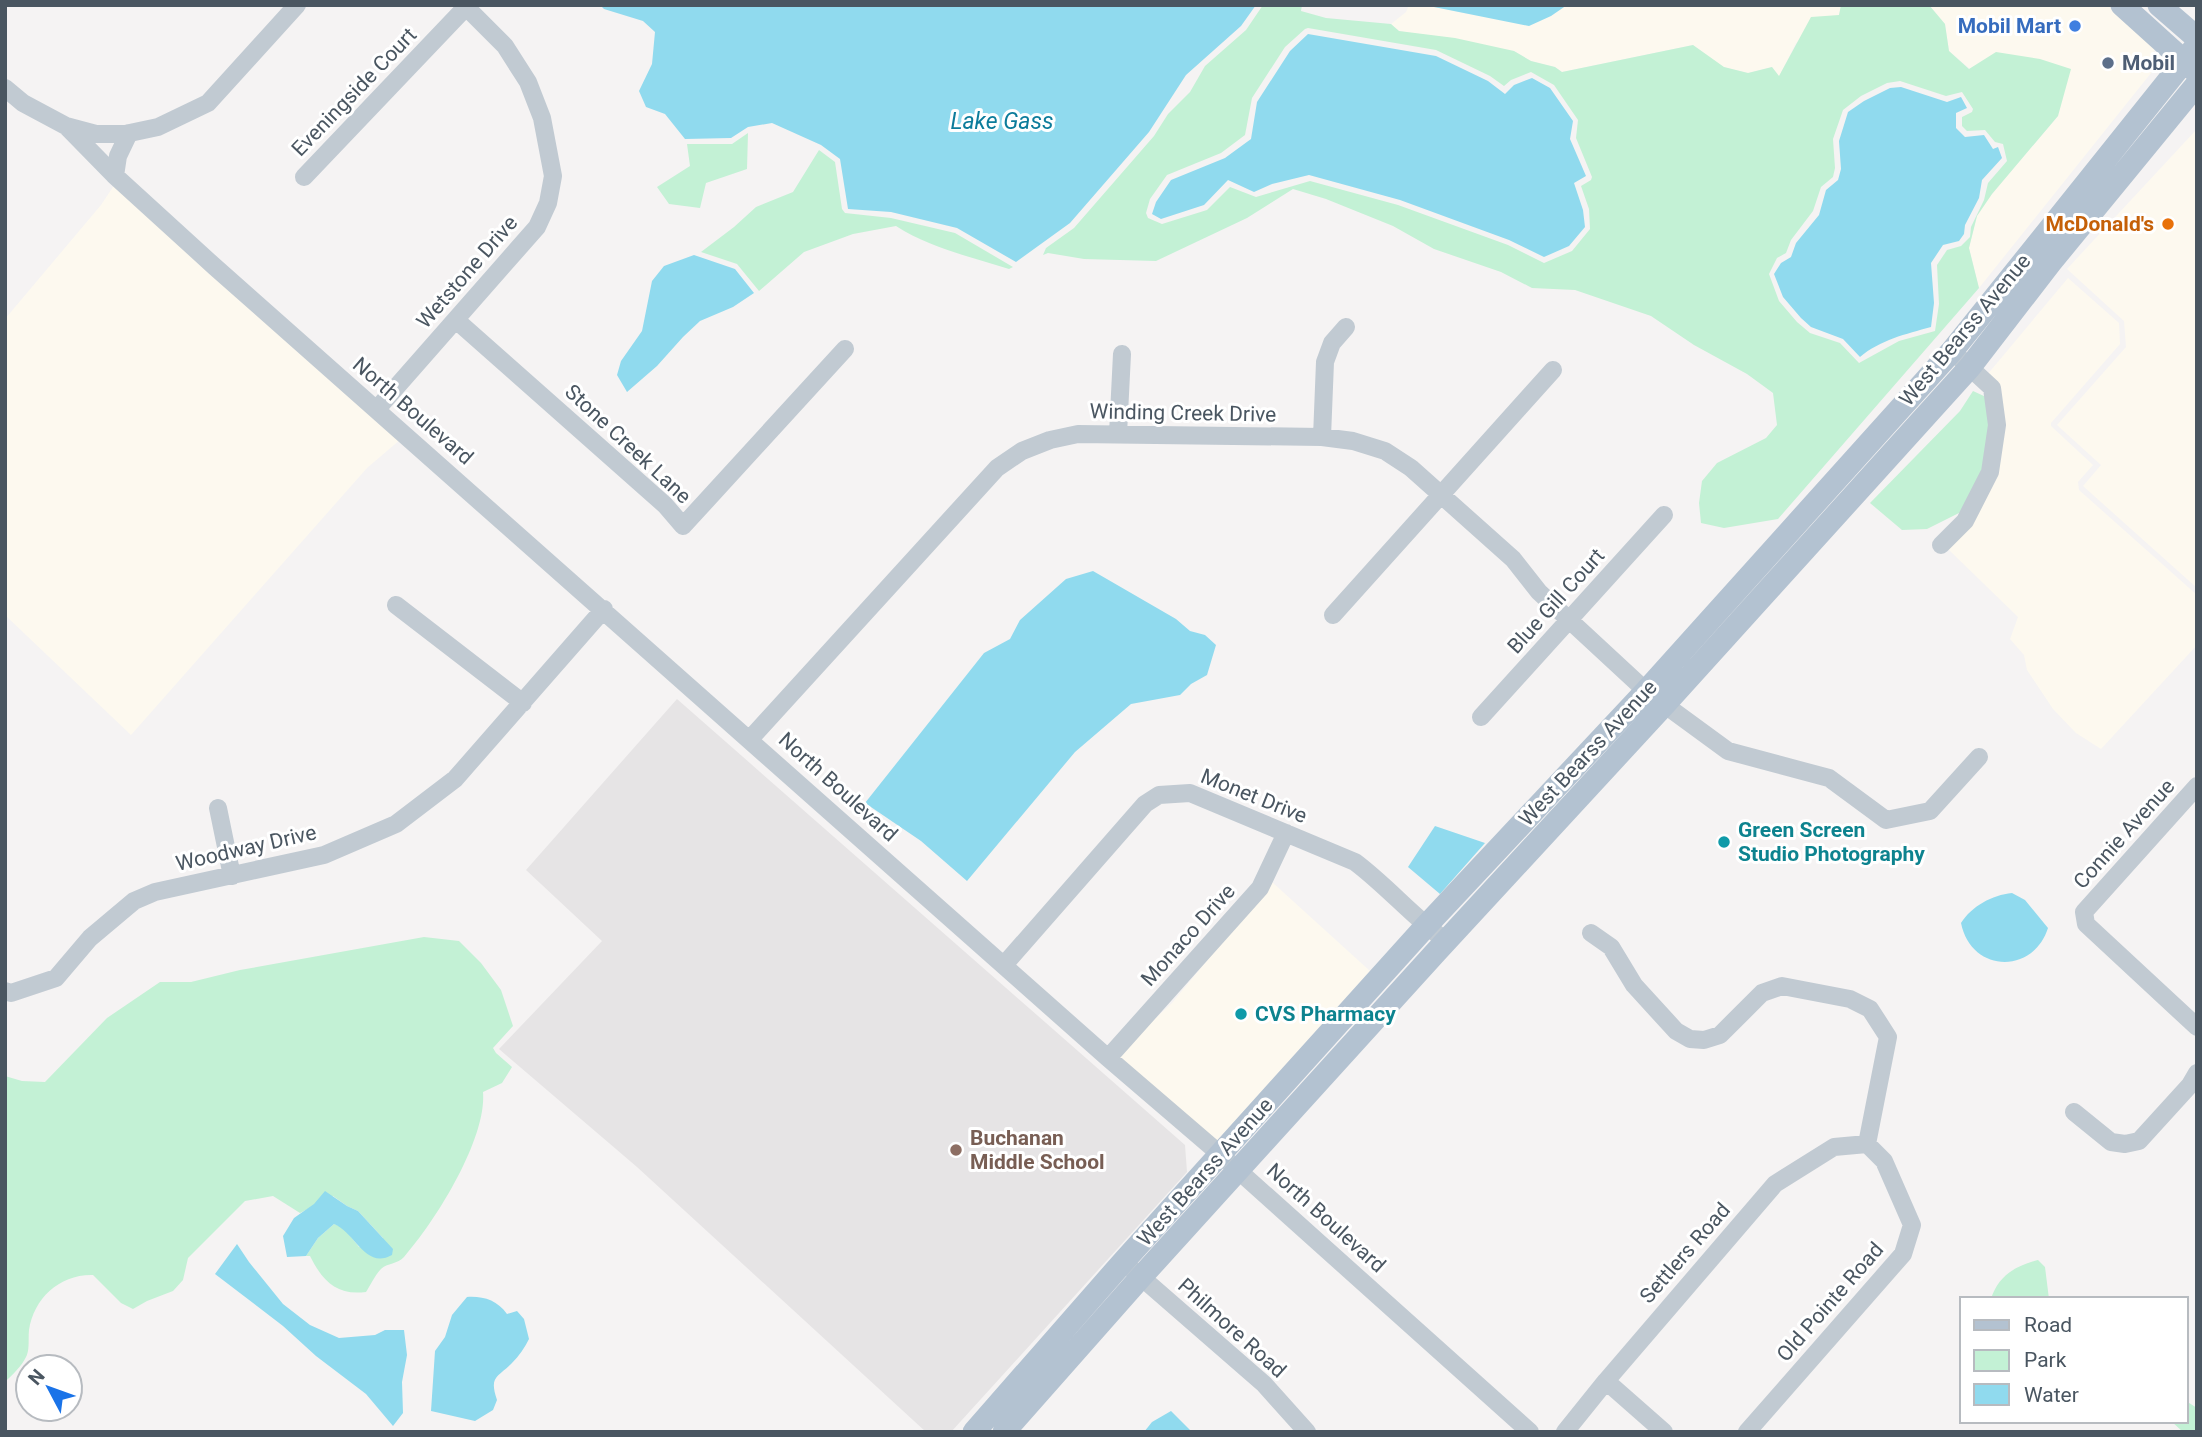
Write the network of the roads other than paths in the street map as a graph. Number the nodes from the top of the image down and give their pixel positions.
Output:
1 (296, 5) edge
2 (2122, 5) edge
3 (2160, 5) edge
4 (465, 6) edge
5 (2197, 38) edge
6 (2192, 59) edge
7 (2197, 83) edge
8 (5, 88) edge
9 (66, 126) junction
10 (129, 133) junction
11 (115, 176) junction
12 (304, 177) dead end
13 (456, 320) junction
14 (1346, 327) dead end
15 (845, 349) dead end
16 (1952, 351) junction
17 (1122, 354) dead end
18 (1970, 367) junction
19 (1553, 370) dead end
20 (377, 409) junction
21 (1118, 434) junction
22 (1322, 438) junction
23 (1442, 495) junction
24 (1664, 515) dead end
25 (1941, 545) dead end
26 (396, 605) dead end
27 (604, 610) junction
28 (1333, 615) dead end
29 (1570, 621) junction
30 (1656, 698) junction
31 (523, 703) junction
32 (1481, 717) dead end
33 (750, 739) junction
34 (1979, 757) dead end
35 (2197, 786) edge
36 (218, 808) dead end
37 (1286, 833) junction
38 (232, 876) junction
39 (1426, 926) junction
40 (1591, 933) dead end
41 (1446, 941) junction
42 (1004, 965) junction
43 (5, 991) edge
44 (2197, 1027) edge
45 (1108, 1058) junction
46 (2197, 1073) edge
47 (2074, 1112) dead end
48 (1867, 1144) junction
49 (1222, 1155) junction
50 (1239, 1170) junction
51 (1123, 1262) junction
52 (1141, 1277) junction
53 (1606, 1381) junction
54 (982, 1429) edge
55 (1004, 1432) edge
56 (1307, 1432) edge
57 (1530, 1432) edge
58 (1565, 1432) edge
59 (1664, 1432) edge
60 (1746, 1432) edge

1 - 10 street
2 - 6 main road
3 - 5 main road
4 - 12 street, Eveningside Court
4 - 13 street, Wetstone Drive
6 - 16 main road, West Bearss Avenue
7 - 18 main road, West Bearss Avenue
8 - 9 street
9 - 10 street
9 - 11 street, North Boulevard
10 - 11 street
11 - 20 street, North Boulevard
13 - 15 street, Stone Creek Lane
13 - 20 street, Wetstone Drive
14 - 22 street
16 - 18 street
16 - 30 main road, West Bearss Avenue
17 - 21 street
18 - 25 street
18 - 30 main road, West Bearss Avenue
19 - 23 street
20 - 27 street, North Boulevard
21 - 22 street, Winding Creek Drive
21 - 33 street, Winding Creek Drive
22 - 23 street, Winding Creek Drive
23 - 28 street
23 - 29 street, Winding Creek Drive
24 - 29 street, Blue Gill Court
26 - 31 street
27 - 31 street, Woodway Drive
27 - 33 street, North Boulevard
29 - 30 street, Winding Creek Drive
29 - 32 street, Blue Gill Court
30 - 34 street, Winding Creek Drive
30 - 39 main road, West Bearss Avenue
30 - 41 main road, West Bearss Avenue
31 - 38 street, Woodway Drive
33 - 42 street, North Boulevard
35 - 44 street, Connie Avenue
36 - 38 street
37 - 39 street, Monet Drive
37 - 42 street, Monet Drive
37 - 45 street, Monaco Drive
38 - 43 street, Woodway Drive
39 - 41 street, Monet Drive
39 - 49 main road, West Bearss Avenue
40 - 48 street
41 - 50 main road, West Bearss Avenue
42 - 45 street, North Boulevard
45 - 49 street, North Boulevard
46 - 47 street
48 - 53 street, Settlers Road
48 - 60 street, Old Pointe Road
49 - 50 street, North Boulevard
49 - 51 main road, West Bearss Avenue
50 - 52 main road, West Bearss Avenue
50 - 57 street, North Boulevard
51 - 52 street, Philmore Road
51 - 54 main road, West Bearss Avenue
52 - 55 main road, West Bearss Avenue
52 - 56 street, Philmore Road
53 - 58 street, Settlers Road
53 - 59 street

